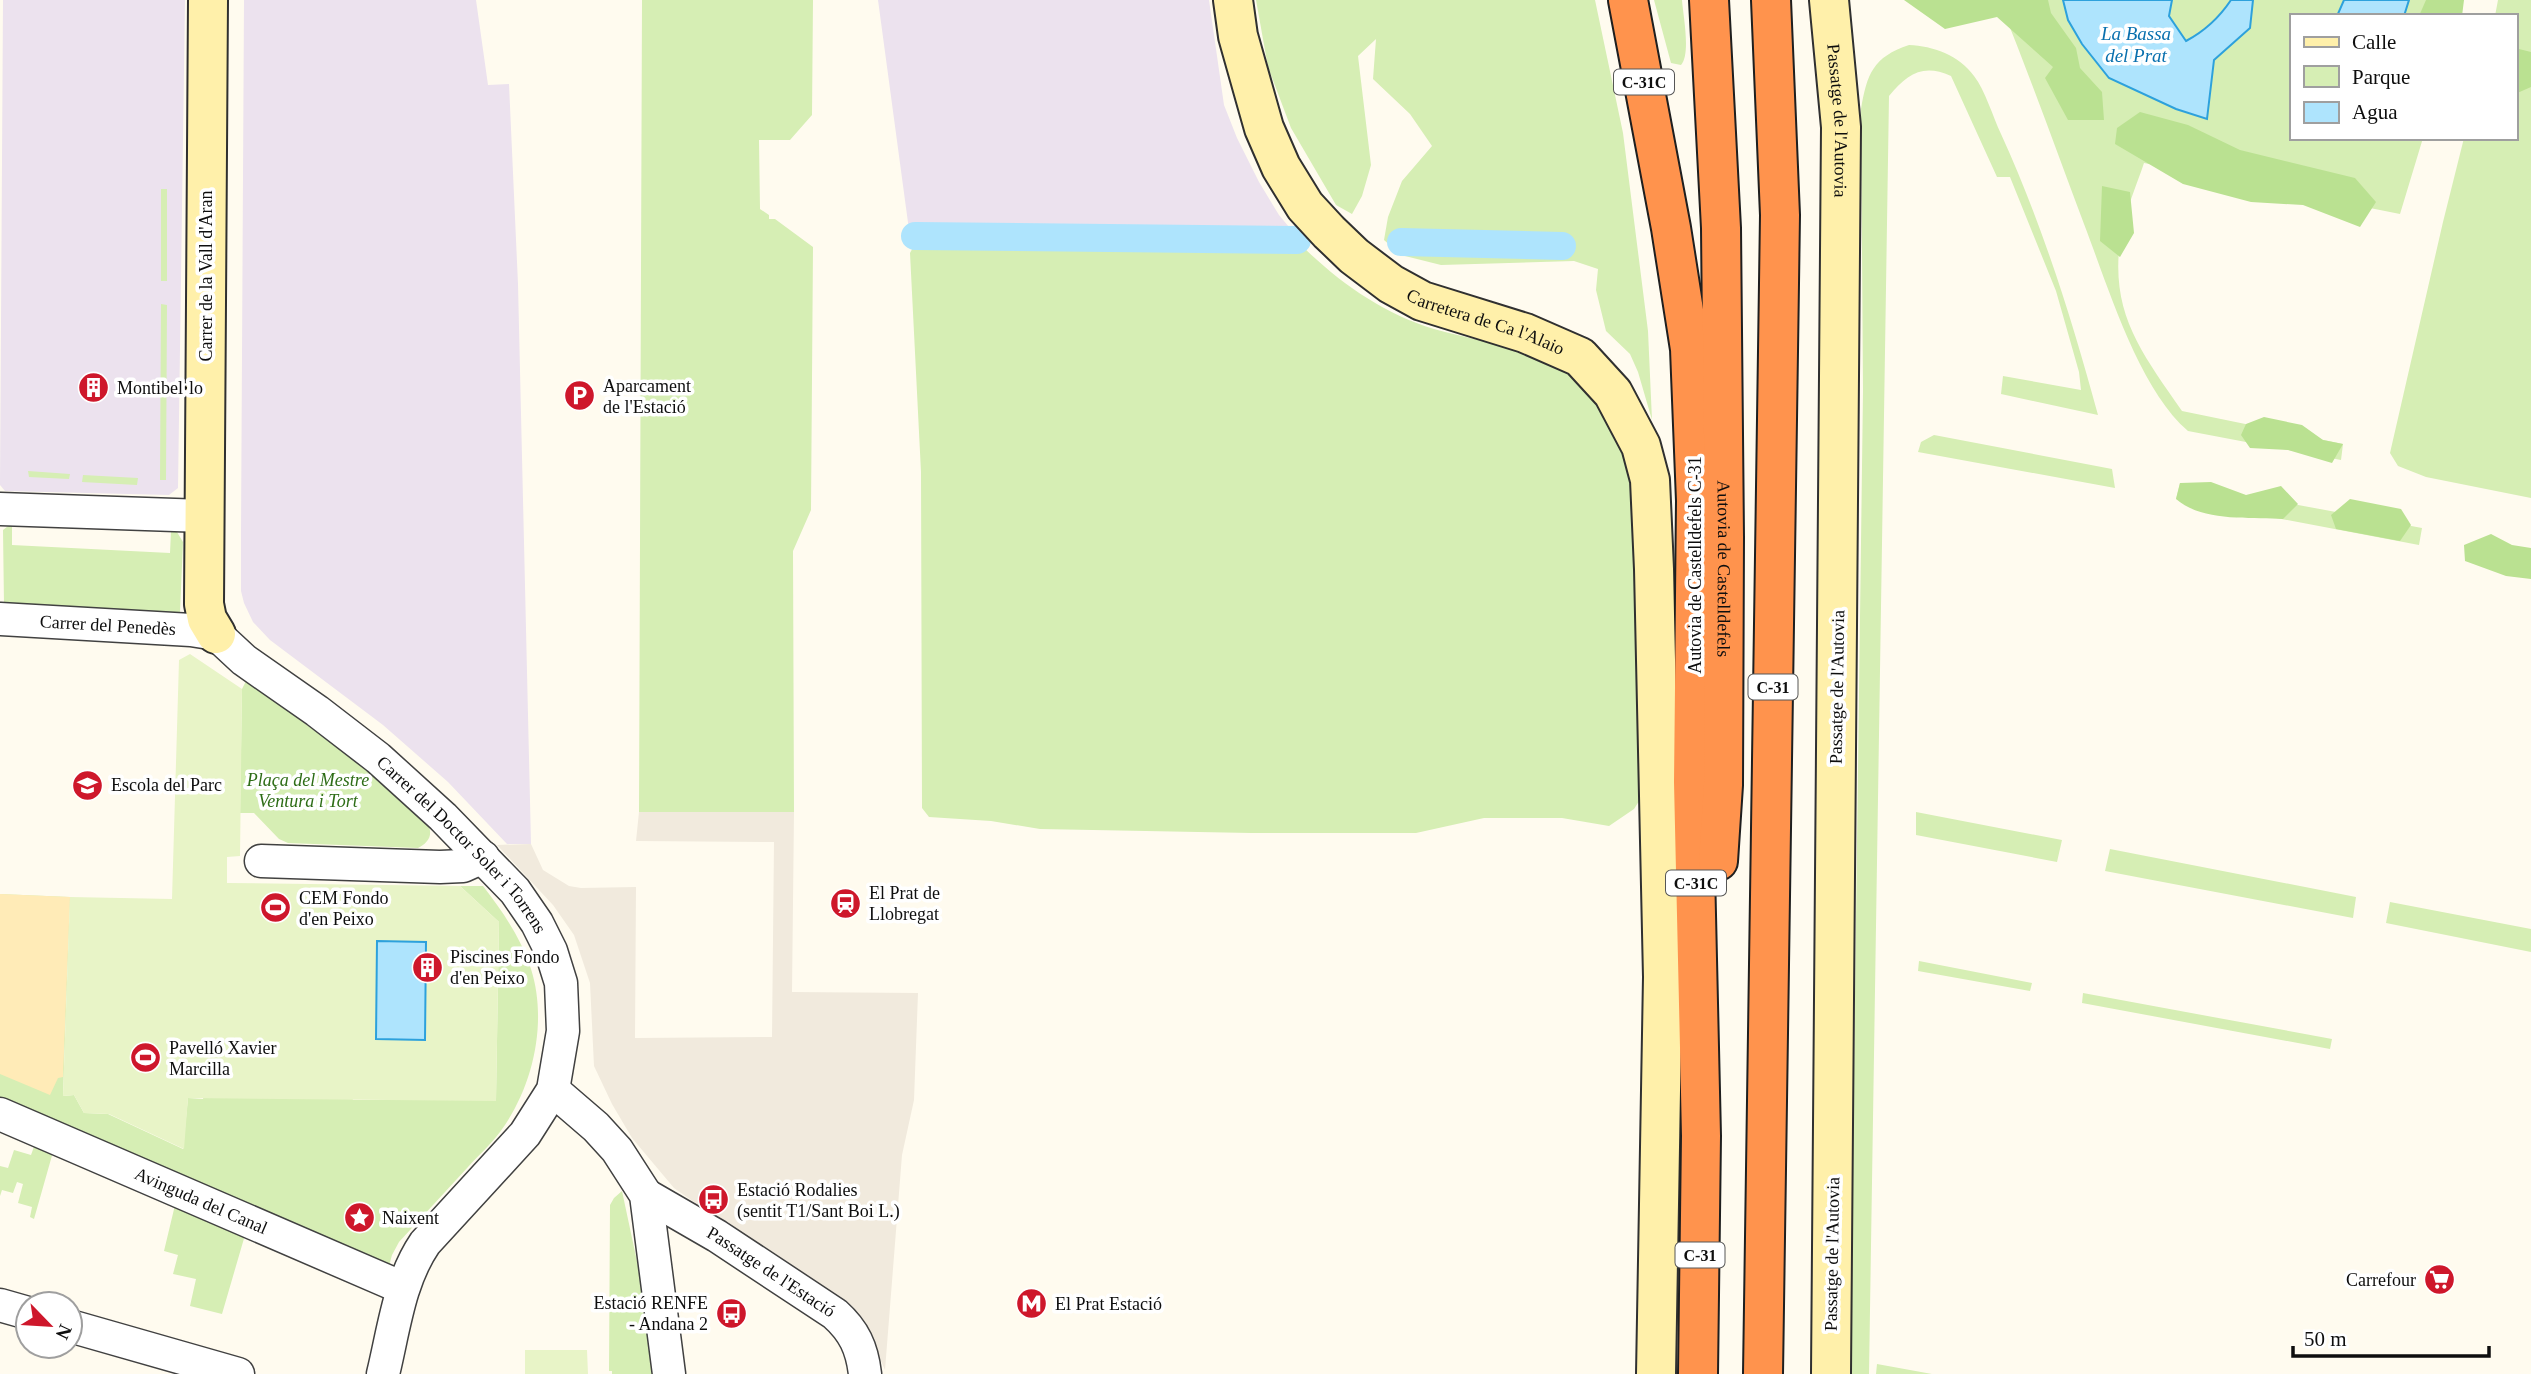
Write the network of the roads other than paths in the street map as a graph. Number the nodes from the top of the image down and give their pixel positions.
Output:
1 (208, 0) edge
2 (1233, 0) edge
3 (1611, 0) edge
4 (1628, 0) edge
5 (1709, 0) edge
6 (1771, 0) edge
7 (1829, 0) edge
8 (1659, 164) junction
9 (0, 509) edge
10 (204, 516) junction
11 (0, 619) edge
12 (216, 634) junction
13 (483, 857) junction
14 (261, 861) dead end
15 (553, 1090) junction
16 (0, 1114) edge
17 (1701, 1136) junction
18 (646, 1195) junction
19 (403, 1288) junction
20 (84, 1329) edge
21 (227, 1372) edge
22 (383, 1374) edge
23 (669, 1374) edge
24 (865, 1374) edge
25 (1656, 1374) edge
26 (1698, 1374) edge
27 (1763, 1374) edge
28 (1831, 1374) edge

1 - 10 street, Carrer de la Vall d'Aran
2 - 25 street, Carretera de Ca l'Alaio
3 - 8 highway
4 - 8 highway, Autovia de Castelldefels C-31 / C-31C
5 - 17 highway, Autovia de Castelldefels / C-31
6 - 27 highway, C-31
7 - 28 street, Passatge de l'Autovia
8 - 17 highway, Autovia de Castelldefels C-31 / C-31C
9 - 10 street
10 - 12 street, Carrer de la Vall d'Aran
11 - 12 street, Carrer del Penedès
12 - 13 street, Carrer del Doctor Soler i Torrens
13 - 14 street
13 - 15 street, Carrer del Doctor Soler i Torrens
15 - 18 street, Passatge de l'Estació
15 - 19 street, Carrer del Doctor Soler i Torrens
16 - 19 street, Avinguda del Canal
17 - 26 highway, C-31
18 - 23 street, Passatge de l'Estació
18 - 24 street, Passatge de l'Estació
19 - 22 street, Carrer del Doctor Soler i Torrens
20 - 21 street

